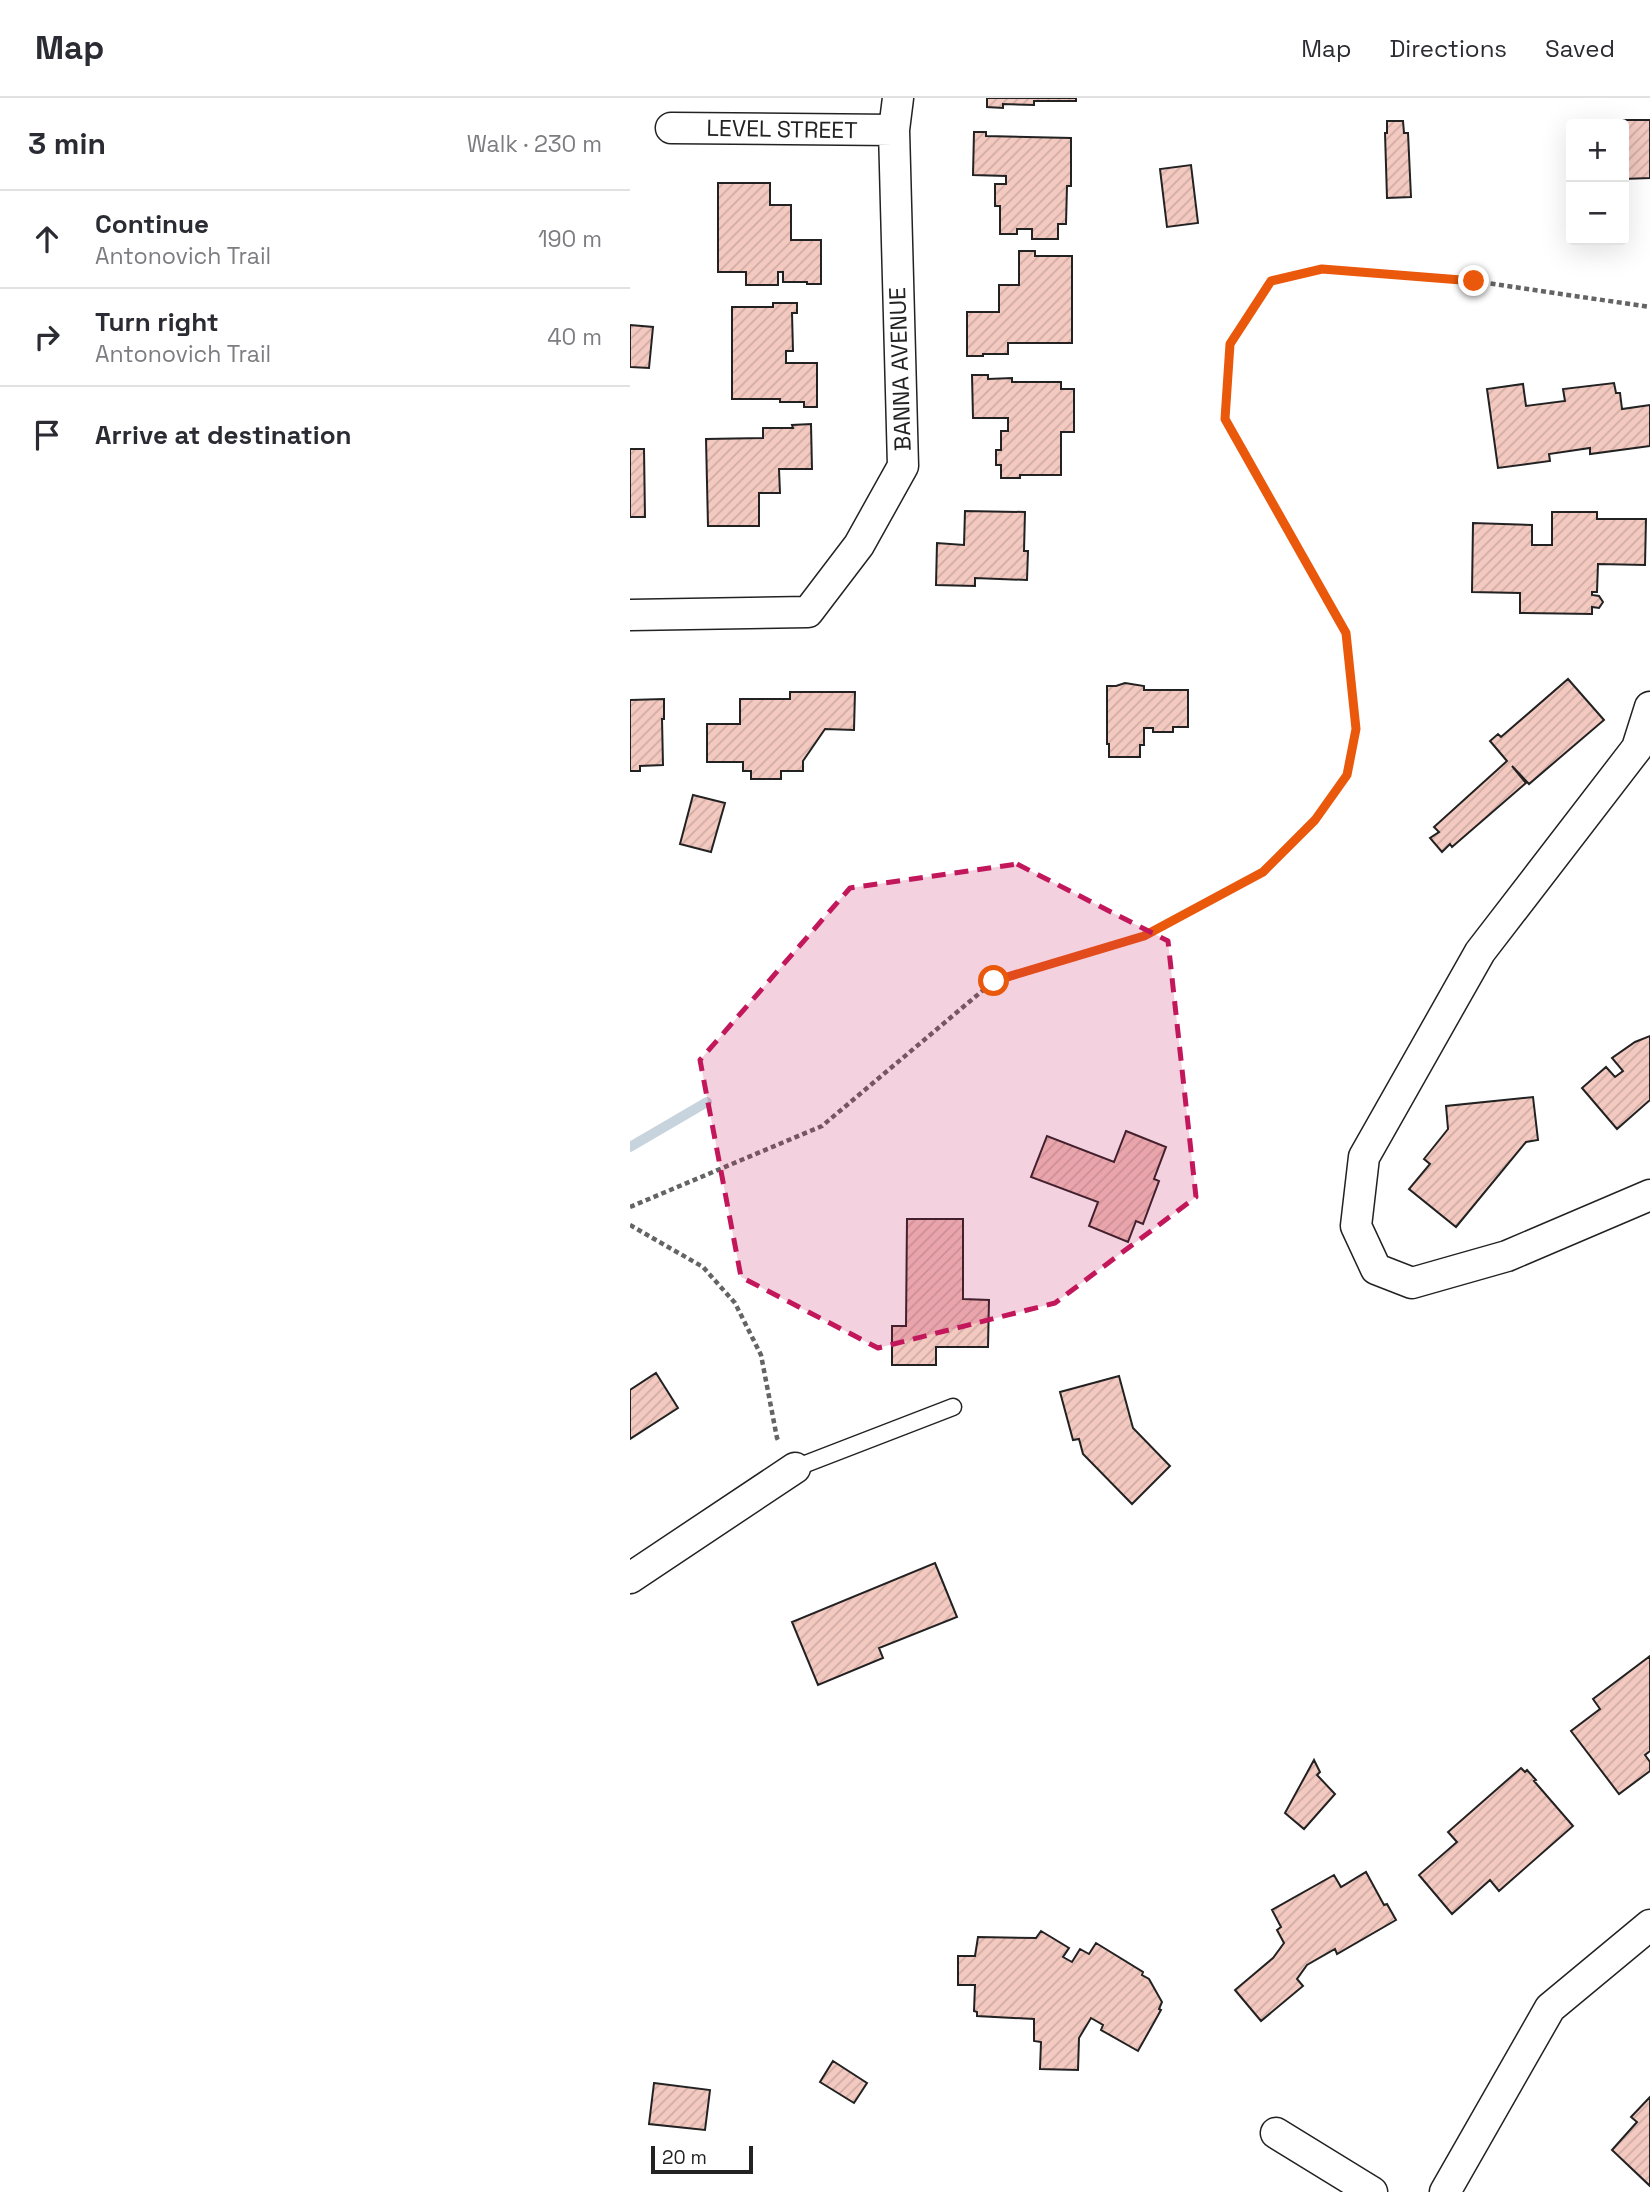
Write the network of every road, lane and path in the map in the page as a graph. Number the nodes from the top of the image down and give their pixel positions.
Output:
1 (898, 98) edge
2 (671, 128) dead end
3 (894, 130) junction
4 (1650, 307) edge
5 (630, 615) edge
6 (1650, 706) edge
7 (1650, 1195) edge
8 (630, 1208) edge
9 (630, 1226) edge
10 (953, 1407) dead end
11 (795, 1468) junction
12 (630, 1578) edge
13 (1650, 1925) edge
14 (1276, 2133) dead end
15 (1372, 2192) edge
16 (1445, 2192) edge

1 - 3 street, BANNA AVENUE
2 - 3 street, LEVEL STREET
3 - 5 street, BANNA AVENUE
4 - 8 path
6 - 7 street
9 - 11 path
10 - 11 lane
11 - 12 street
13 - 16 street
14 - 15 street

